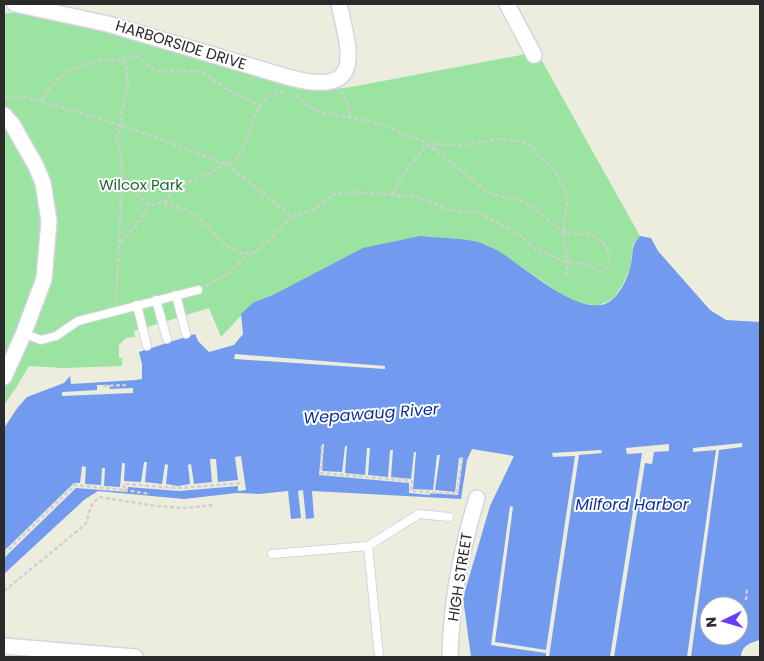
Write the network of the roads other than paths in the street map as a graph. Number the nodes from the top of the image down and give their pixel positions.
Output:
1 (15, 4) edge
2 (339, 4) edge
3 (506, 4) edge
4 (534, 56) dead end
5 (4, 115) edge
6 (198, 290) road end
7 (176, 295) junction
8 (156, 300) junction
9 (137, 305) junction
10 (186, 334) dead end
11 (33, 337) dead end
12 (167, 339) dead end
13 (148, 346) dead end
14 (4, 377) edge
15 (476, 498) dead end
16 (449, 517) dead end
17 (368, 546) junction
18 (272, 554) dead end
19 (4, 646) edge
20 (135, 657) edge
21 (379, 657) edge
22 (450, 657) edge

1 - 2 street, HARBORSIDE DRIVE
3 - 4 street
5 - 14 street
6 - 7 lane
7 - 8 lane
7 - 10 lane
8 - 9 lane
8 - 12 lane
9 - 11 lane
9 - 13 lane
15 - 22 street, HIGH STREET
16 - 17 lane
17 - 18 lane
17 - 21 lane
19 - 20 street

